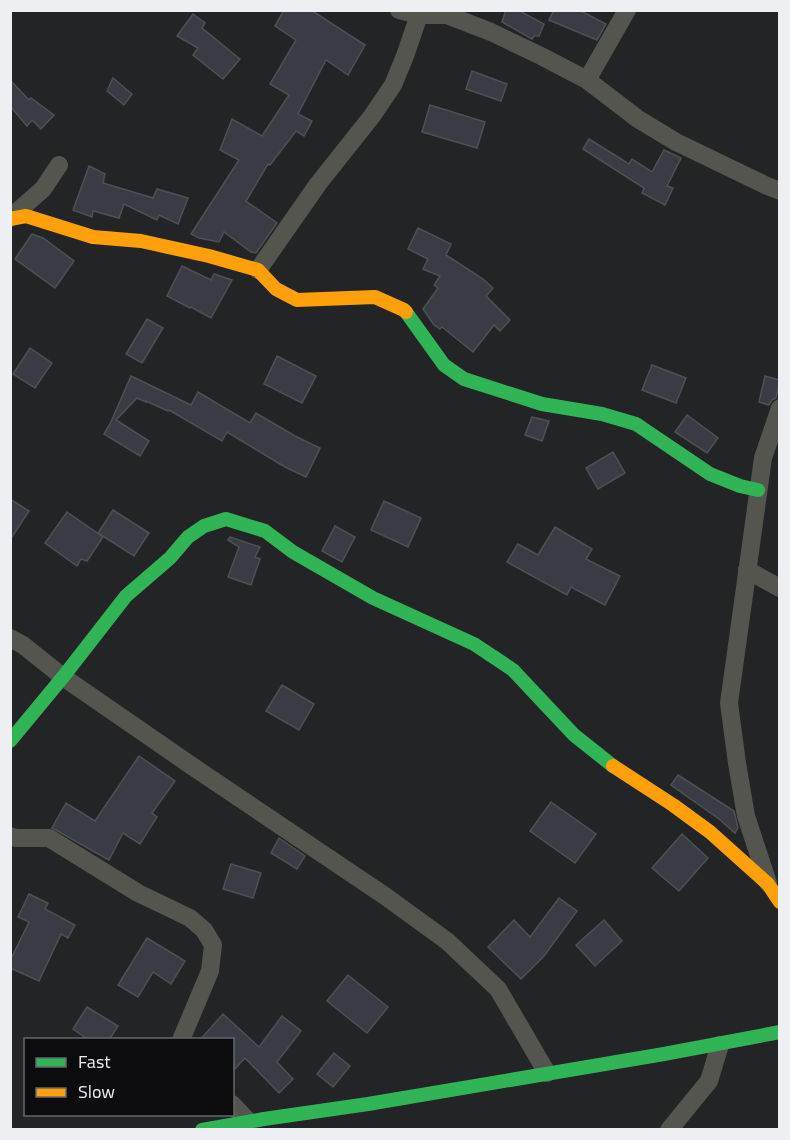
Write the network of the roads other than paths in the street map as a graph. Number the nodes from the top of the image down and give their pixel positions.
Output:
1 (399, 10) edge
2 (627, 10) edge
3 (419, 15) junction
4 (587, 80) junction
5 (59, 165) dead end
6 (780, 191) edge
7 (10, 219) edge
8 (258, 270) junction
9 (780, 408) edge
10 (759, 490) junction
11 (747, 570) junction
12 (780, 588) edge
13 (10, 638) edge
14 (63, 677) junction
15 (10, 741) edge
16 (10, 836) edge
17 (768, 884) junction
18 (780, 902) edge
19 (780, 1032) edge
20 (182, 1038) edge
21 (720, 1045) junction
22 (547, 1073) junction
23 (234, 1106) edge
24 (297, 1114) junction
25 (247, 1120) junction
26 (202, 1130) edge
27 (310, 1130) edge
28 (669, 1130) edge

1 - 3 street
2 - 4 street
3 - 4 street
3 - 8 street
4 - 6 street
5 - 7 street
7 - 8 street
8 - 10 street
9 - 10 street
10 - 11 street
11 - 12 street
11 - 17 street
13 - 14 street
14 - 15 street
14 - 17 street
14 - 22 street
16 - 20 street
17 - 18 street
19 - 21 street
21 - 22 street
21 - 28 street
22 - 24 street
23 - 25 street
24 - 25 street
24 - 27 street
25 - 26 street

